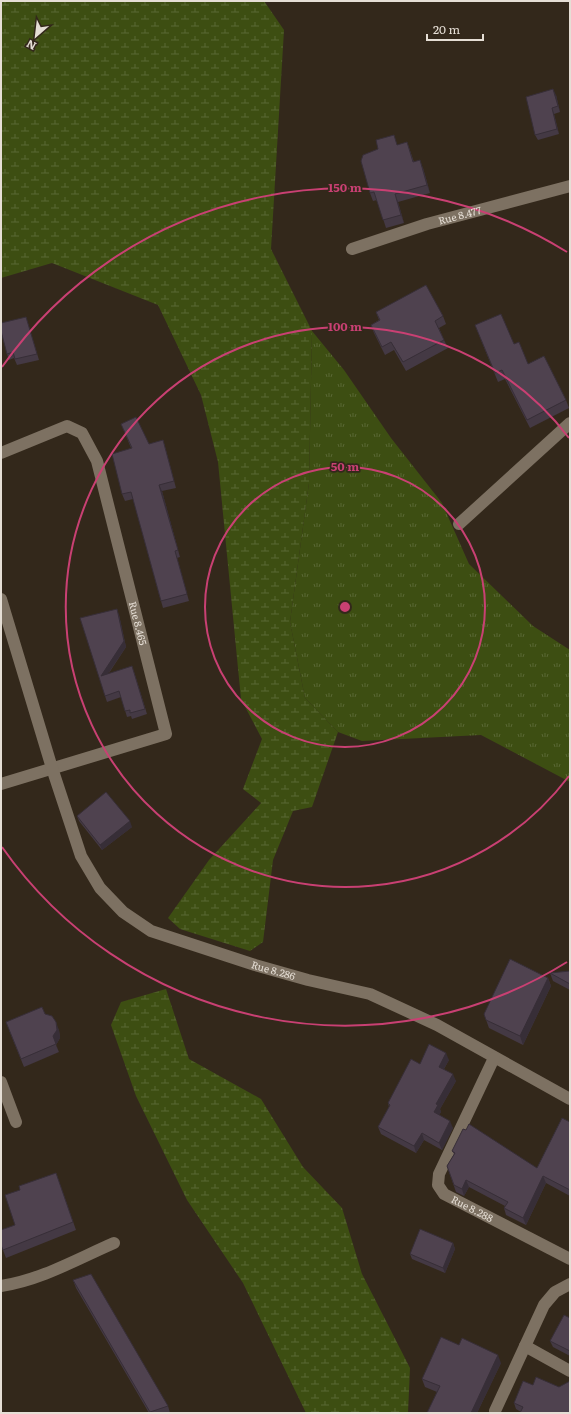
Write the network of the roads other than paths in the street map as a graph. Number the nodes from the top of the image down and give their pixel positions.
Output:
1 (569, 189) edge
2 (352, 249) dead end
3 (570, 423) edge
4 (1, 453) edge
5 (459, 524) dead end
6 (1, 599) edge
7 (52, 768) junction
8 (1, 784) edge
9 (494, 1058) junction
10 (1, 1082) edge
11 (570, 1099) edge
12 (16, 1122) dead end
13 (114, 1243) dead end
14 (570, 1259) edge
15 (570, 1284) edge
16 (1, 1286) edge
17 (526, 1346) junction
18 (570, 1371) edge
19 (494, 1411) dead end

1 - 2 street, Rue 8.477
3 - 5 street
4 - 7 street, Rue 8.465
6 - 7 street, Rue 8.286
7 - 8 street, Rue 8.465
7 - 9 street, Rue 8.286
9 - 11 street, Rue 8.286
9 - 14 street, Rue 8.288
10 - 12 street
13 - 16 street
15 - 17 street
17 - 18 street
17 - 19 street

